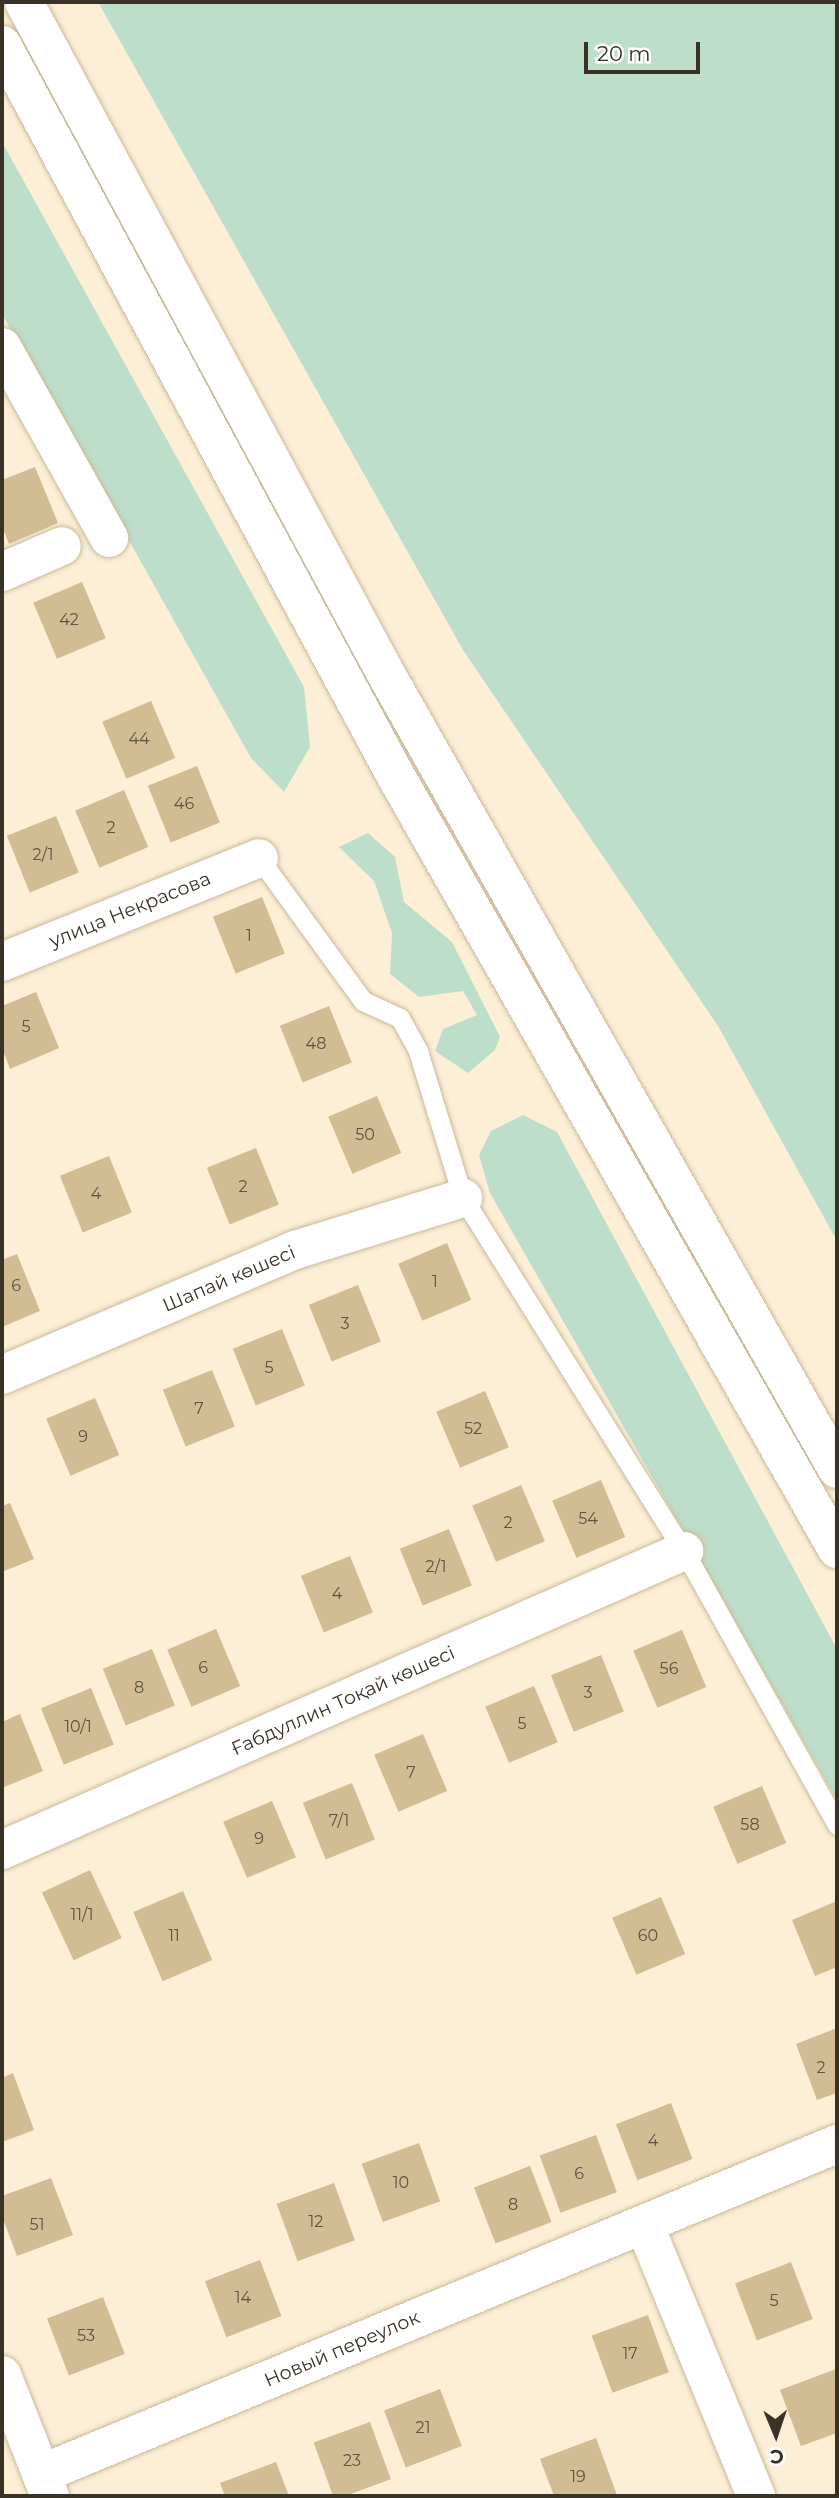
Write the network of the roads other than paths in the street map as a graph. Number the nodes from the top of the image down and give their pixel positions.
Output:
1 (24, 2) edge
2 (2, 45) edge
3 (2, 347) edge
4 (109, 538) dead end
5 (62, 546) dead end
6 (2, 572) edge
7 (259, 858) joint
8 (2, 962) edge
9 (463, 1198) junction
10 (2, 1375) edge
11 (837, 1469) edge
12 (837, 1549) edge
13 (684, 1551) junction
14 (837, 1825) edge
15 (2, 1850) edge
16 (837, 2144) edge
17 (644, 2224) junction
18 (2, 2375) edge
19 (45, 2485) edge
20 (756, 2496) edge

1 - 11 main road
2 - 12 main road
3 - 4 main road
5 - 6 main road
7 - 8 main road, улица Некрасова
7 - 9 lane
9 - 10 main road, Шапай көшесі
9 - 13 lane
13 - 14 lane
13 - 15 main road, Ғабдуллин Тоқай көшесі
16 - 17 main road, Новый переулок
17 - 19 main road, Новый переулок
17 - 20 main road
18 - 19 main road

